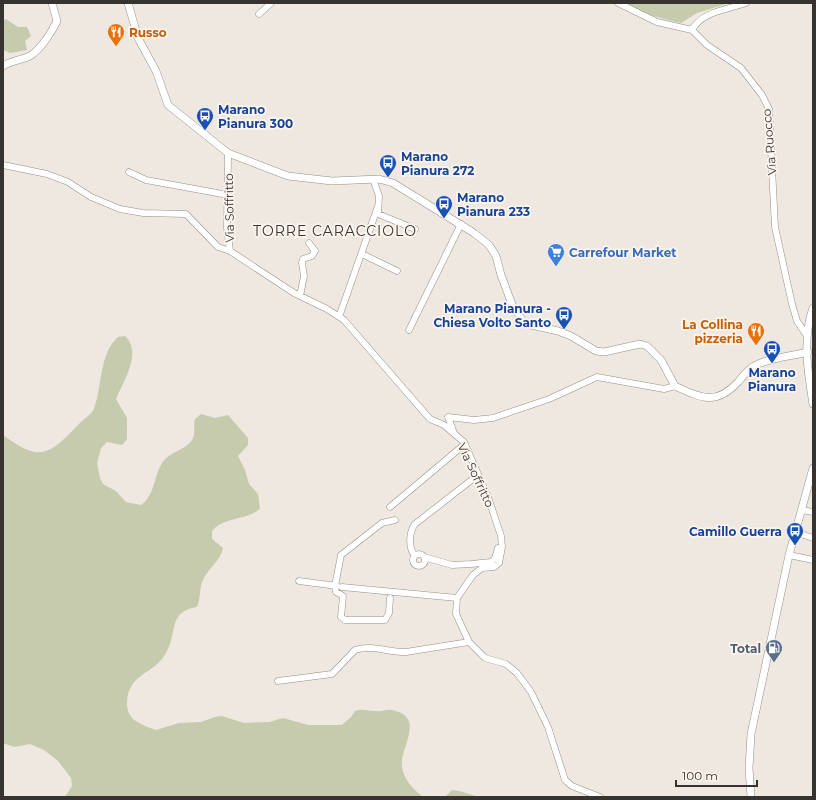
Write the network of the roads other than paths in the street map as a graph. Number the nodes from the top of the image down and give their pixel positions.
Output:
1 (52, 3) edge
2 (128, 3) edge
3 (271, 3) edge
4 (618, 3) edge
5 (746, 3) edge
6 (259, 14) dead end
7 (692, 30) junction
8 (3, 66) edge
9 (228, 154) junction
10 (3, 165) edge
11 (129, 172) dead end
12 (373, 179) junction
13 (228, 195) junction
14 (378, 206) junction
15 (461, 224) junction
16 (415, 229) dead end
17 (309, 243) dead end
18 (230, 251) junction
19 (362, 254) junction
20 (397, 271) dead end
21 (300, 296) junction
22 (813, 308) edge
23 (339, 317) junction
24 (409, 330) dead end
25 (807, 336) junction
26 (808, 352) junction
27 (674, 386) junction
28 (813, 404) edge
29 (454, 434) junction
30 (465, 444) junction
31 (813, 468) edge
32 (478, 475) junction
33 (390, 507) dead end
34 (802, 510) junction
35 (813, 512) edge
36 (395, 520) dead end
37 (795, 532) junction
38 (813, 538) edge
39 (502, 547) junction
40 (789, 555) junction
41 (415, 556) junction
42 (424, 557) junction
43 (813, 560) edge
44 (299, 581) dead end
45 (338, 586) junction
46 (390, 598) dead end
47 (457, 598) junction
48 (469, 642) junction
49 (278, 681) dead end
50 (600, 797) edge
51 (751, 797) edge

1 - 8 street
2 - 9 street
3 - 6 street
4 - 7 street
5 - 7 street
7 - 25 street, Via Ruocco
9 - 12 street
9 - 13 street, Via Soffritto
10 - 18 street
11 - 13 street
12 - 14 street
12 - 15 street
13 - 18 street, Via Soffritto
14 - 16 street
14 - 19 street
15 - 24 street
15 - 27 street
17 - 21 street
18 - 21 street, Via Soffritto
19 - 20 street
19 - 23 street
21 - 23 street, Via Soffritto
22 - 25 street
23 - 29 street, Via Soffritto
25 - 26 street
26 - 27 street
26 - 28 street
27 - 29 street
29 - 30 street, Via Soffritto
30 - 32 street, Via Soffritto
30 - 33 street
31 - 34 street
32 - 39 street, Via Soffritto
32 - 41 street
34 - 35 street
34 - 37 street
36 - 45 street
37 - 38 street
37 - 40 street
39 - 42 street
39 - 47 street, Via Soffritto
40 - 43 street
40 - 51 street
41 - 42 street
41 - 42 street
44 - 45 street
45 - 46 street
45 - 47 street
47 - 48 street
48 - 49 street
48 - 50 street

